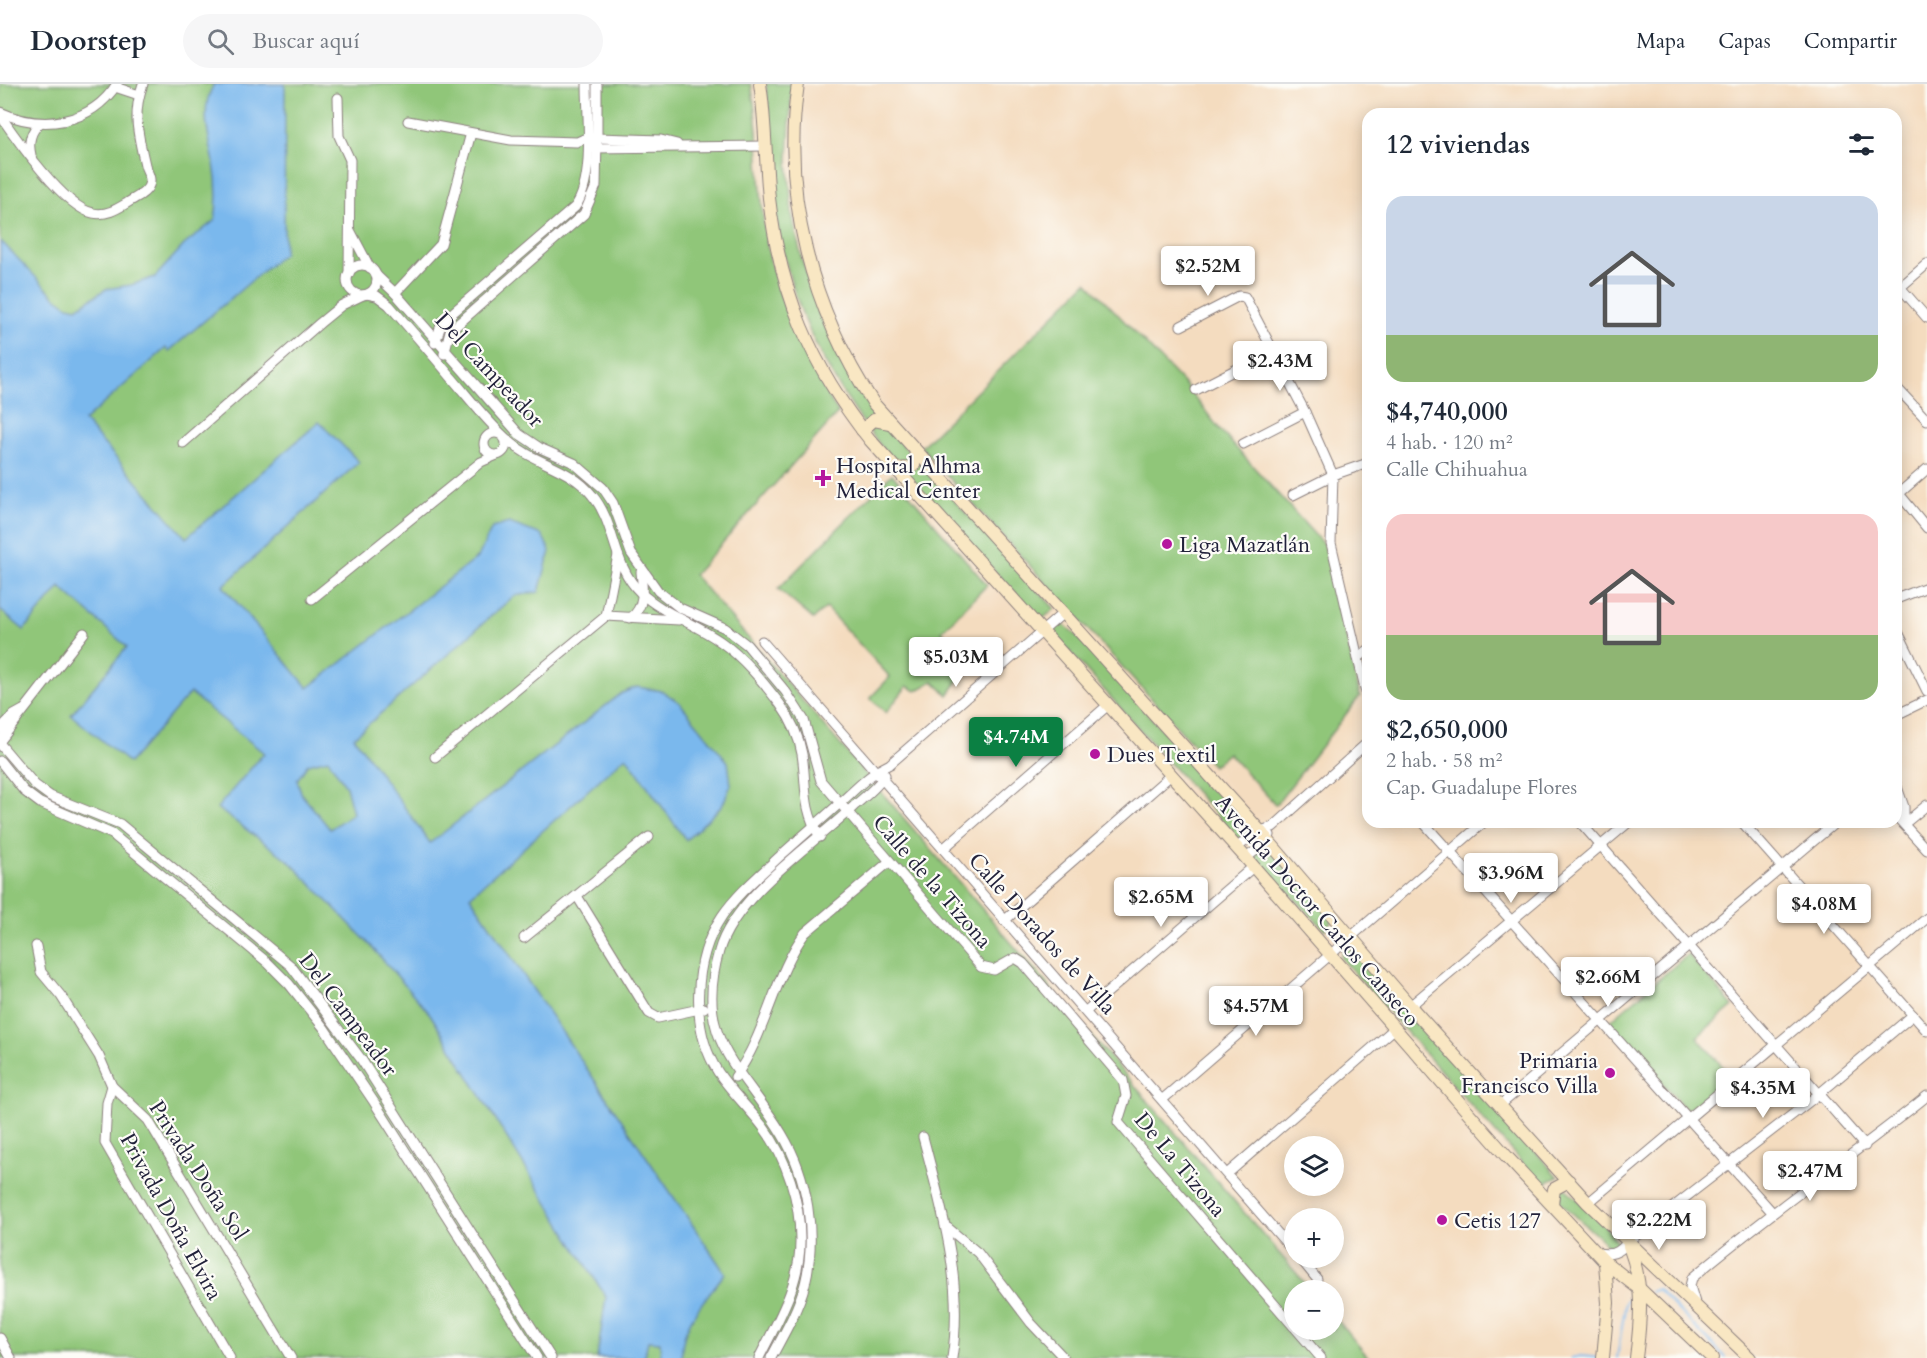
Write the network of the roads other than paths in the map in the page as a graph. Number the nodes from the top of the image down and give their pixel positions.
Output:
1 (143, 84) edge
2 (587, 84) edge
3 (597, 84) edge
4 (760, 84) edge
5 (798, 84) edge
6 (116, 86) edge
7 (139, 95) junction
8 (338, 99) dead end
9 (0, 114) edge
10 (408, 121) dead end
11 (40, 123) junction
12 (471, 134) junction
13 (597, 138) junction
14 (584, 143) junction
15 (679, 145) junction
16 (765, 146) junction
17 (597, 149) junction
18 (31, 157) junction
19 (584, 190) junction
20 (594, 194) junction
21 (350, 230) junction
22 (526, 248) junction
23 (534, 258) junction
24 (1927, 264) edge
25 (373, 271) junction
26 (348, 279) junction
27 (1902, 286) edge
28 (395, 293) junction
29 (1902, 293) edge
30 (365, 294) junction
31 (342, 305) junction
32 (1927, 318) edge
33 (420, 322) junction
34 (442, 322) junction
35 (1181, 326) dead end
36 (436, 340) junction
37 (445, 350) junction
38 (1275, 350) junction
39 (432, 354) junction
40 (442, 365) junction
41 (1196, 390) dead end
42 (1902, 393) edge
43 (1305, 412) junction
44 (502, 416) junction
45 (485, 418) junction
46 (1927, 420) edge
47 (890, 423) junction
48 (862, 430) junction
49 (519, 434) junction
50 (502, 436) junction
51 (183, 443) dead end
52 (485, 443) junction
53 (1243, 444) dead end
54 (916, 451) junction
55 (499, 454) junction
56 (528, 454) junction
57 (481, 462) junction
58 (1362, 465) edge
59 (895, 469) junction
60 (1927, 469) edge
61 (1333, 475) junction
62 (1902, 489) edge
63 (1293, 495) dead end
64 (1902, 499) edge
65 (1927, 528) edge
66 (618, 555) junction
67 (641, 570) junction
68 (638, 587) junction
69 (1927, 587) edge
70 (612, 588) junction
71 (658, 591) junction
72 (1902, 597) edge
73 (312, 599) dead end
74 (1062, 614) junction
75 (606, 616) junction
76 (630, 618) junction
77 (680, 620) junction
78 (1041, 631) junction
79 (84, 633) dead end
80 (1902, 640) edge
81 (762, 641) dead end
82 (1362, 655) edge
83 (1358, 658) junction
84 (1362, 675) edge
85 (1927, 691) edge
86 (1927, 700) edge
87 (1107, 706) junction
88 (23, 711) junction
89 (1902, 712) edge
90 (0, 729) edge
91 (1, 751) edge
92 (1362, 751) edge
93 (435, 757) dead end
94 (890, 764) junction
95 (875, 771) junction
96 (817, 773) junction
97 (1171, 775) junction
98 (805, 778) junction
99 (882, 780) junction
100 (1902, 799) edge
101 (840, 803) junction
102 (70, 804) junction
103 (1927, 805) edge
104 (848, 812) junction
105 (65, 815) junction
106 (1904, 824) junction
107 (813, 826) junction
108 (1273, 827) junction
109 (1428, 828) edge
110 (1477, 828) edge
111 (1585, 828) edge
112 (1622, 828) edge
113 (1747, 828) edge
114 (1829, 828) edge
115 (1260, 831) junction
116 (649, 837) dead end
117 (820, 837) junction
118 (1268, 841) junction
119 (1601, 846) junction
120 (1237, 848) junction
121 (943, 849) junction
122 (1927, 850) edge
123 (1449, 852) junction
124 (889, 862) junction
125 (1250, 862) junction
126 (1782, 867) junction
127 (577, 896) junction
128 (1927, 918) edge
129 (1004, 921) junction
130 (1512, 921) junction
131 (1352, 936) junction
132 (524, 938) dead end
133 (36, 946) dead end
134 (1689, 946) junction
135 (1331, 954) junction
136 (1023, 963) joint
137 (1870, 966) junction
138 (1410, 1006) junction
139 (712, 1007) junction
140 (699, 1008) junction
141 (1086, 1011) junction
142 (1913, 1015) junction
143 (1600, 1020) junction
144 (1394, 1029) junction
145 (1927, 1031) edge
146 (1776, 1045) junction
147 (737, 1074) junction
148 (728, 1085) junction
149 (112, 1086) junction
150 (1819, 1094) junction
151 (1927, 1096) edge
152 (1163, 1099) junction
153 (1499, 1106) junction
154 (1689, 1119) junction
155 (412, 1137) junction
156 (923, 1137) dead end
157 (402, 1143) junction
158 (1865, 1146) junction
159 (1730, 1164) junction
160 (1227, 1174) junction
161 (1569, 1181) junction
162 (1588, 1203) junction
163 (1552, 1204) junction
164 (1772, 1212) junction
165 (804, 1225) junction
166 (948, 1228) junction
167 (1284, 1240) edge
168 (1628, 1242) junction
169 (483, 1248) junction
170 (471, 1254) junction
171 (1601, 1258) junction
172 (1308, 1268) edge
173 (1317, 1279) dead end
174 (1644, 1294) junction
175 (1692, 1302) junction
176 (1284, 1315) edge
177 (0, 1338) edge
178 (1305, 1340) edge
179 (10, 1358) edge
180 (230, 1358) edge
181 (291, 1358) edge
182 (537, 1358) edge
183 (551, 1358) edge
184 (759, 1358) edge
185 (771, 1358) edge
186 (952, 1358) edge
187 (1064, 1358) edge
188 (1321, 1358) edge
189 (1603, 1358) edge
190 (1636, 1358) edge
191 (1712, 1358) edge
192 (1750, 1358) edge

1 - 7 street
2 - 14 street
3 - 13 street
4 - 16 main road, Avenida Doctor Carlos Canseco
5 - 47 main road, Avenida Doctor Carlos Canseco
6 - 7 street
6 - 11 street
7 - 18 street
8 - 21 street, Del Campeador
9 - 11 street
9 - 18 street
10 - 12 street
11 - 18 street
12 - 14 street
12 - 28 street
13 - 14 street
13 - 15 street
13 - 17 street
14 - 17 street
14 - 19 street
15 - 16 street
15 - 17 street
16 - 48 main road, Avenida Doctor Carlos Canseco
17 - 20 street
19 - 20 street
19 - 22 street
20 - 23 street
21 - 25 street, Del Campeador
21 - 26 street, Del Campeador
22 - 23 street
22 - 34 street
23 - 37 street
24 - 27 street
25 - 26 street
25 - 28 street, Del Campeador
25 - 30 street
26 - 30 street
26 - 31 street, Del Campeador
28 - 33 street, Del Campeador
29 - 32 street
30 - 31 street
30 - 39 street, Del Campeador
31 - 51 street
33 - 34 street
33 - 36 street, Del Campeador
34 - 36 street
35 - 38 street
36 - 37 street, Del Campeador
36 - 39 street
37 - 40 street
37 - 44 street, Del Campeador
38 - 41 street
38 - 43 street
39 - 40 street, Del Campeador
40 - 45 street, Del Campeador
42 - 46 street
43 - 53 street
43 - 61 street
44 - 49 street, Del Campeador
44 - 50 street
45 - 50 street, Del Campeador
45 - 52 street, Del Campeador
47 - 48 main road
47 - 54 main road, Avenida Doctor Carlos Canseco
48 - 59 main road, Avenida Doctor Carlos Canseco
49 - 50 street
49 - 67 street, Del Campeador
50 - 52 street
50 - 55 street
50 - 56 street, Del Campeador
52 - 55 street
52 - 57 street, Del Campeador
54 - 59 main road
54 - 74 main road, Avenida Doctor Carlos Canseco
55 - 56 street, Del Campeador
55 - 57 street
56 - 66 street, Del Campeador
57 - 73 street
58 - 61 street
59 - 78 main road, Avenida Doctor Carlos Canseco
60 - 62 street
61 - 63 street
61 - 83 street
64 - 65 street
66 - 68 street, Del Campeador
66 - 70 street
67 - 68 street
67 - 71 street, Del Campeador
68 - 70 street
68 - 71 street
68 - 76 street
68 - 77 street
69 - 72 street
70 - 75 street
71 - 96 street, Del Campeador
74 - 78 street
74 - 115 main road, Avenida Doctor Carlos Canseco
75 - 76 street
75 - 93 street
76 - 77 street
77 - 98 street
78 - 87 main road, Avenida Doctor Carlos Canseco
78 - 94 street
79 - 88 street
80 - 85 street
81 - 95 street, Calle Dorados de Villa
82 - 83 street
83 - 84 street
86 - 89 street
87 - 97 main road, Avenida Doctor Carlos Canseco
87 - 121 street
88 - 90 street
88 - 91 street
91 - 102 street, Del Campeador
91 - 105 street, Del Campeador
92 - 108 street
94 - 95 street
94 - 99 street
95 - 99 street, Calle Dorados de Villa
95 - 101 street
96 - 98 street
96 - 101 street, Del Campeador
97 - 120 main road, Avenida Doctor Carlos Canseco
97 - 129 street
98 - 107 street
99 - 104 street
99 - 121 street, Calle Dorados de Villa
100 - 106 street
101 - 104 street, Del Campeador
101 - 107 street
102 - 105 street
102 - 155 street, Del Campeador
103 - 106 street
104 - 117 street
104 - 124 street, Calle de la Tizona
105 - 157 street, Del Campeador
106 - 122 street
107 - 117 street
107 - 140 street
108 - 115 street
108 - 118 street
109 - 123 street
110 - 123 street
111 - 119 street
112 - 119 street
113 - 126 street
114 - 126 street
115 - 118 main road, Avenida Doctor Carlos Canseco
115 - 120 street
116 - 127 street
117 - 139 street
118 - 125 street
118 - 131 main road, Avenida Doctor Carlos Canseco
119 - 130 street
119 - 134 street
120 - 125 main road, Avenida Doctor Carlos Canseco
121 - 129 street, Calle Dorados de Villa
123 - 130 street
123 - 131 street
124 - 136 street, Calle de la Tizona
124 - 147 street
125 - 135 main road, Avenida Doctor Carlos Canseco
125 - 141 street
126 - 134 street
126 - 137 street
127 - 132 street
127 - 140 street
128 - 137 street
129 - 141 street, Calle Dorados de Villa
130 - 138 street
130 - 143 street
131 - 135 street
131 - 138 main road, Avenida Doctor Carlos Canseco
133 - 149 street, Privada Doña Sol
134 - 143 street
134 - 146 street
135 - 144 main road, Avenida Doctor Carlos Canseco
135 - 152 street
136 - 176 street, De La Tizona
137 - 142 street
137 - 146 street
138 - 153 main road, Avenida Doctor Carlos Canseco
139 - 140 street
139 - 147 street
140 - 148 street
141 - 152 street, Calle Dorados de Villa
142 - 145 street
142 - 150 street
143 - 153 street
143 - 154 street
144 - 160 street
144 - 163 main road, Avenida Doctor Carlos Canseco
146 - 150 street
146 - 154 street
147 - 148 street
147 - 165 street
148 - 165 street
149 - 180 street, Privada Doña Elvira
149 - 181 street, Privada Doña Sol
150 - 158 street
150 - 159 street
151 - 158 street
152 - 160 street, Calle Dorados de Villa
153 - 161 main road, Avenida Doctor Carlos Canseco
154 - 159 street
154 - 162 street
155 - 157 street
155 - 169 street, Del Campeador
156 - 166 street
157 - 170 street, Del Campeador
158 - 164 street
159 - 164 street
159 - 168 street
160 - 167 street, Calle Dorados de Villa
161 - 162 main road, Avenida Doctor Carlos Canseco
161 - 163 main road
162 - 168 main road, Avenida Doctor Carlos Canseco
163 - 171 main road, Avenida Doctor Carlos Canseco
164 - 175 street
165 - 184 street
165 - 185 street
166 - 186 street
166 - 187 street
168 - 171 street
168 - 174 main road
168 - 175 main road, Avenida Doctor Carlos Canseco
169 - 170 street
169 - 183 street, Del Campeador
170 - 182 street, Del Campeador
171 - 174 main road, Avenida Doctor Carlos Canseco
171 - 189 main road
172 - 173 street
174 - 190 main road
174 - 191 main road, Avenida Doctor Carlos Canseco
175 - 192 main road, Avenida Doctor Carlos Canseco
177 - 179 street
178 - 188 street, De La Tizona

